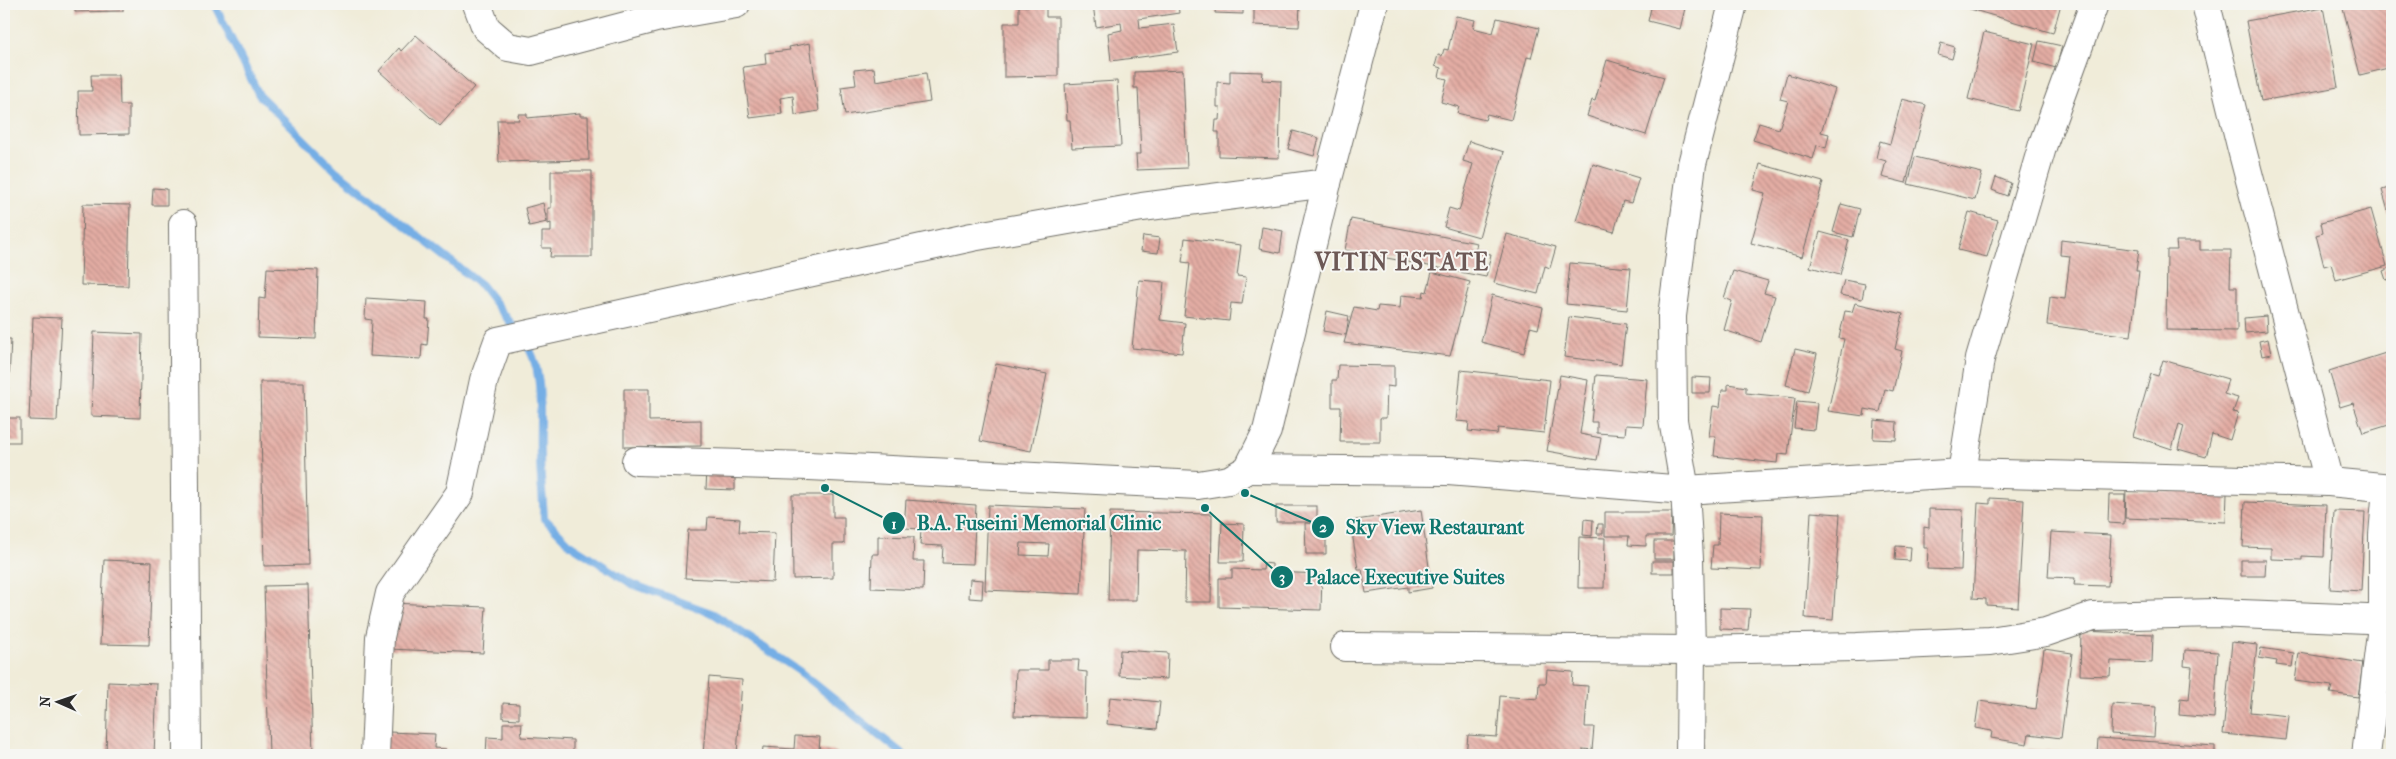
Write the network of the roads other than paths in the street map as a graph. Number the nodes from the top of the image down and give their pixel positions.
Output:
1 (477, 4) edge
2 (736, 4) edge
3 (1374, 4) edge
4 (1733, 4) edge
5 (2094, 4) edge
6 (2206, 4) edge
7 (1327, 183) junction
8 (182, 224) dead end
9 (636, 461) dead end
10 (1248, 469) junction
11 (1962, 473) junction
12 (2329, 482) junction
13 (2390, 488) edge
14 (1685, 490) junction
15 (2388, 619) edge
16 (1345, 647) dead end
17 (1691, 650) junction
18 (187, 755) edge
19 (375, 755) edge
20 (1690, 755) edge
21 (2366, 755) edge

1 - 2 street
3 - 7 street
4 - 14 street
5 - 11 street
6 - 12 street
7 - 10 street
7 - 19 street
8 - 18 street
9 - 10 street
10 - 14 street
11 - 12 street
11 - 14 street
12 - 13 street
13 - 15 street
14 - 17 street
15 - 17 street
15 - 21 street
16 - 17 street
17 - 20 street

